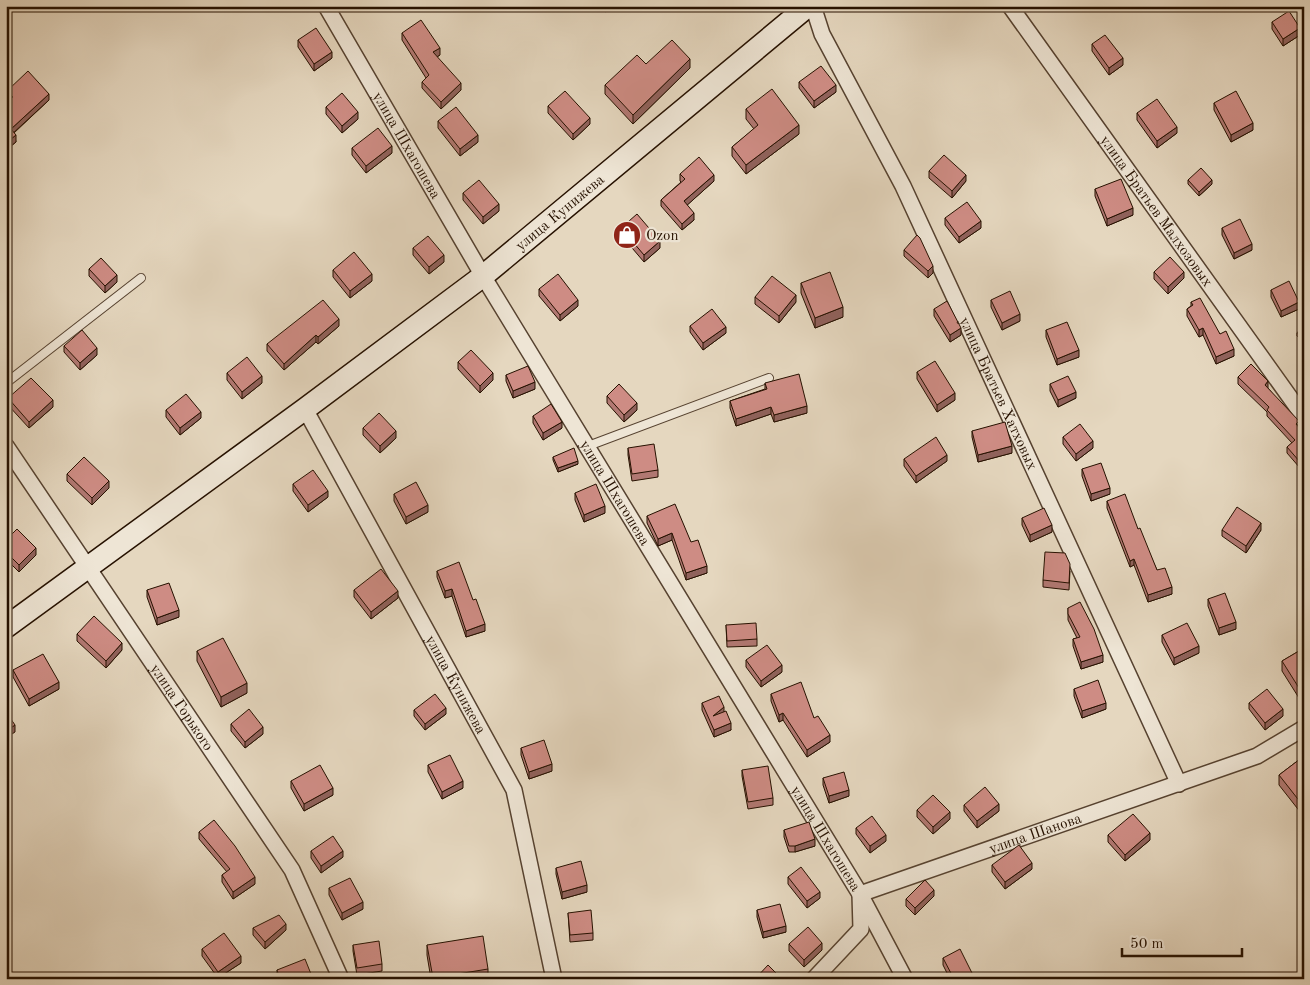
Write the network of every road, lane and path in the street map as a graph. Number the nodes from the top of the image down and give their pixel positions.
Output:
1 (326, 6) edge
2 (808, 6) edge
3 (813, 6) edge
4 (1010, 6) edge
5 (483, 276) junction
6 (141, 278) dead end
7 (769, 378) dead end
8 (6, 383) edge
9 (305, 409) junction
10 (1304, 417) edge
11 (6, 446) edge
12 (588, 446) junction
13 (88, 567) junction
14 (6, 627) edge
15 (1304, 728) edge
16 (1179, 784) junction
17 (860, 894) junction
18 (341, 979) edge
19 (554, 979) edge
20 (814, 979) edge
21 (905, 979) edge

1 - 5 street, улица Шхагошева
2 - 5 street, улица Кунижева
3 - 16 street, улица Братьев Хатховых
4 - 10 street, улица Братьев Малхозовых
5 - 9 street, улица Кунижева
5 - 12 street, улица Шхагошева
6 - 8 lane
7 - 12 lane
9 - 13 street, улица Кунижева
9 - 19 street, улица Кунижева
11 - 13 street, улица Горького
12 - 17 street, улица Шхагошева
13 - 14 street, улица Кунижева
13 - 18 street, улица Горького
15 - 16 street, улица Шанова
16 - 17 street, улица Шанова
17 - 20 street
17 - 21 street, улица Шхагошева

